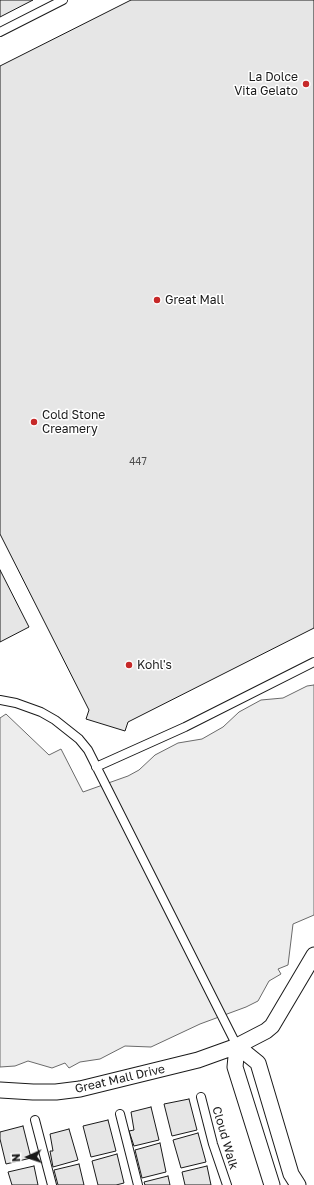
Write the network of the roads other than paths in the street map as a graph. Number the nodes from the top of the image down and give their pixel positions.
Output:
1 (63, 0) edge
2 (0, 32) edge
3 (314, 662) edge
4 (0, 700) edge
5 (96, 767) junction
6 (312, 966) edge
7 (237, 1046) junction
8 (0, 1090) edge
9 (201, 1097) dead end
10 (120, 1114) dead end
11 (35, 1120) dead end
12 (52, 1185) edge
13 (138, 1185) edge
14 (227, 1185) edge
15 (272, 1185) edge
16 (298, 1185) edge

1 - 2 lane
3 - 5 lane
4 - 5 lane
5 - 7 lane
6 - 7 street, Great Mall Drive
7 - 8 street, Great Mall Drive
7 - 15 street
7 - 16 street
9 - 14 lane, Cloud Walk
10 - 13 lane
11 - 12 lane

